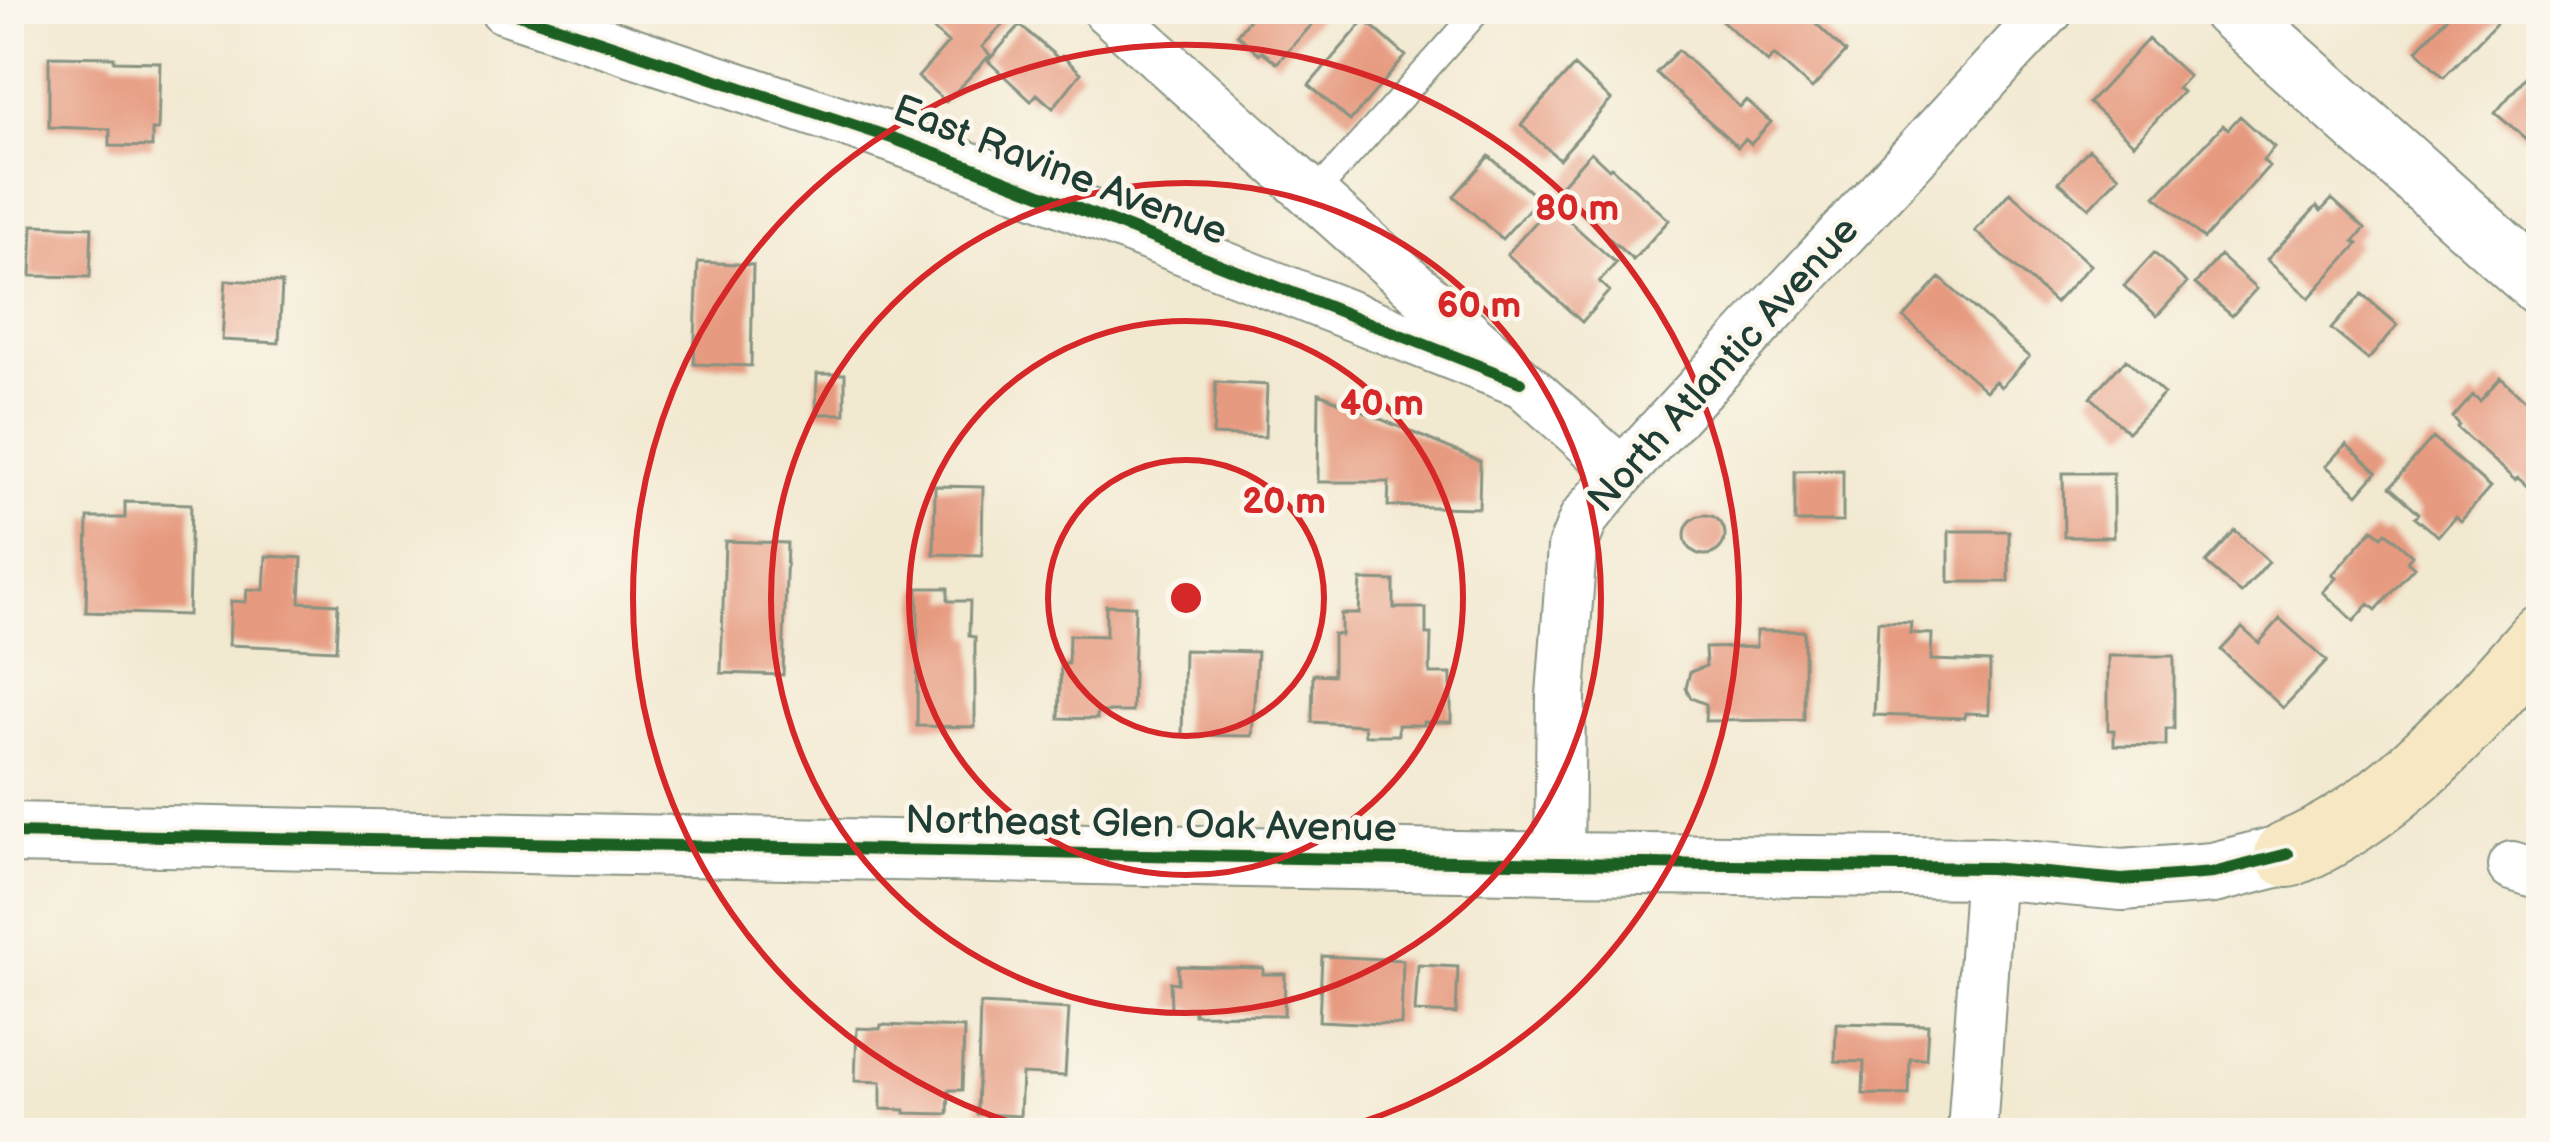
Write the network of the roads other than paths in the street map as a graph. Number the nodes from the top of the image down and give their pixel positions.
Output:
1 (504, 9) edge
2 (1106, 9) edge
3 (1480, 9) edge
4 (2050, 9) edge
5 (2231, 9) edge
6 (1313, 196) junction
7 (2541, 286) edge
8 (1520, 382) junction
9 (1622, 472) junction
10 (2541, 638) edge
11 (9, 833) edge
12 (2288, 854) joint
13 (1559, 862) junction
14 (1990, 868) junction
15 (1972, 1133) edge

1 - 8 street, East Ravine Avenue
2 - 6 street
3 - 6 lane
4 - 9 street, North Atlantic Avenue
5 - 7 street
6 - 8 street
8 - 9 street
9 - 13 street, North Atlantic Avenue
10 - 12 main road
11 - 13 street, Northeast Glen Oak Avenue
12 - 14 street, Northeast Glen Oak Avenue
13 - 14 street, Northeast Glen Oak Avenue
14 - 15 street

